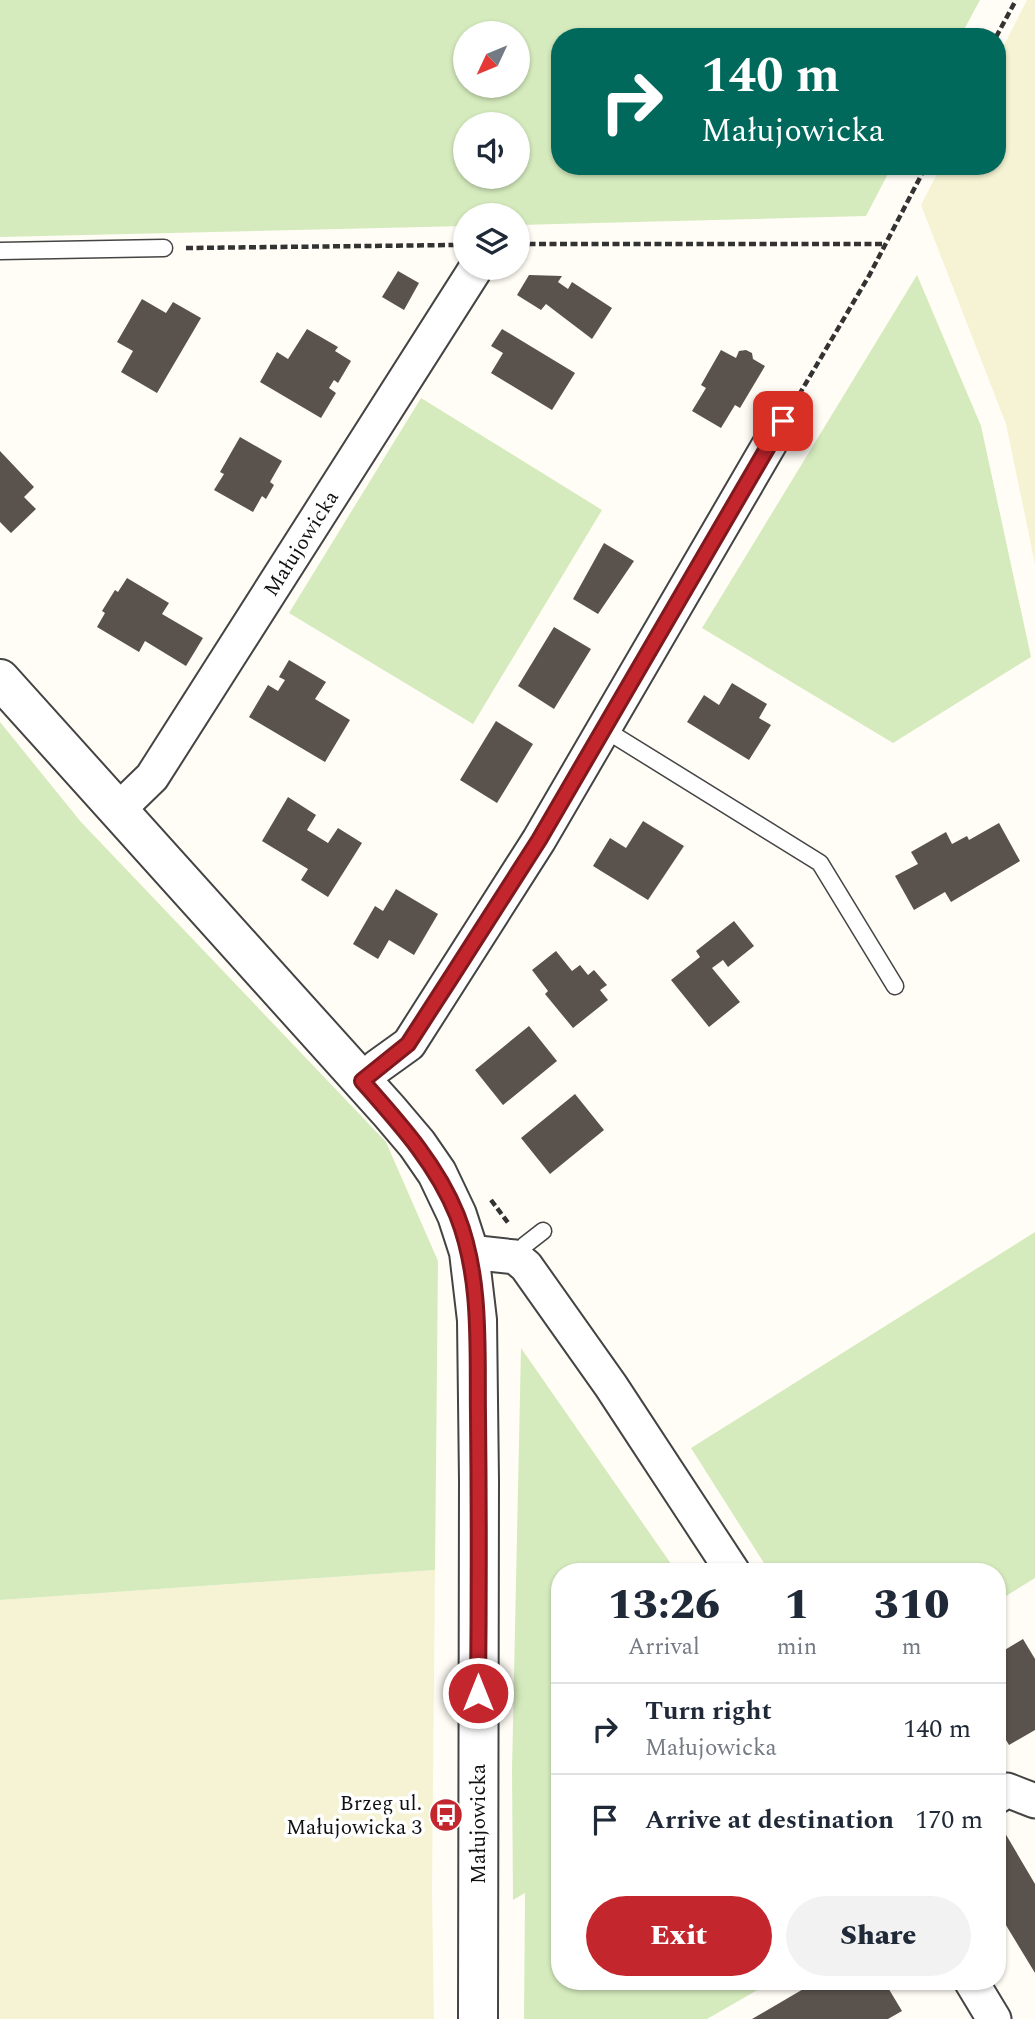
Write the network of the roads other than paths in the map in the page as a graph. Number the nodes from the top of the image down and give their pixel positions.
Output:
1 (164, 248) road end
2 (0, 251) edge
3 (468, 280) edge
4 (783, 421) road end
5 (0, 679) edge
6 (604, 729) junction
7 (117, 811) junction
8 (895, 986) dead end
9 (362, 1081) junction
10 (542, 1231) dead end
11 (469, 1252) junction
12 (515, 1257) junction
13 (727, 1563) edge
14 (1006, 1791) edge
15 (1035, 1801) edge
16 (976, 1990) edge
17 (478, 2019) edge
18 (994, 2019) edge

1 - 2 lane
3 - 7 street, Małujowicka
4 - 6 street
5 - 7 street, Małujowicka
6 - 8 lane
6 - 9 street
7 - 9 street, Małujowicka
9 - 11 street, Małujowicka
10 - 12 lane
11 - 12 street
11 - 17 street, Małujowicka
12 - 13 street
14 - 15 street
16 - 18 street

